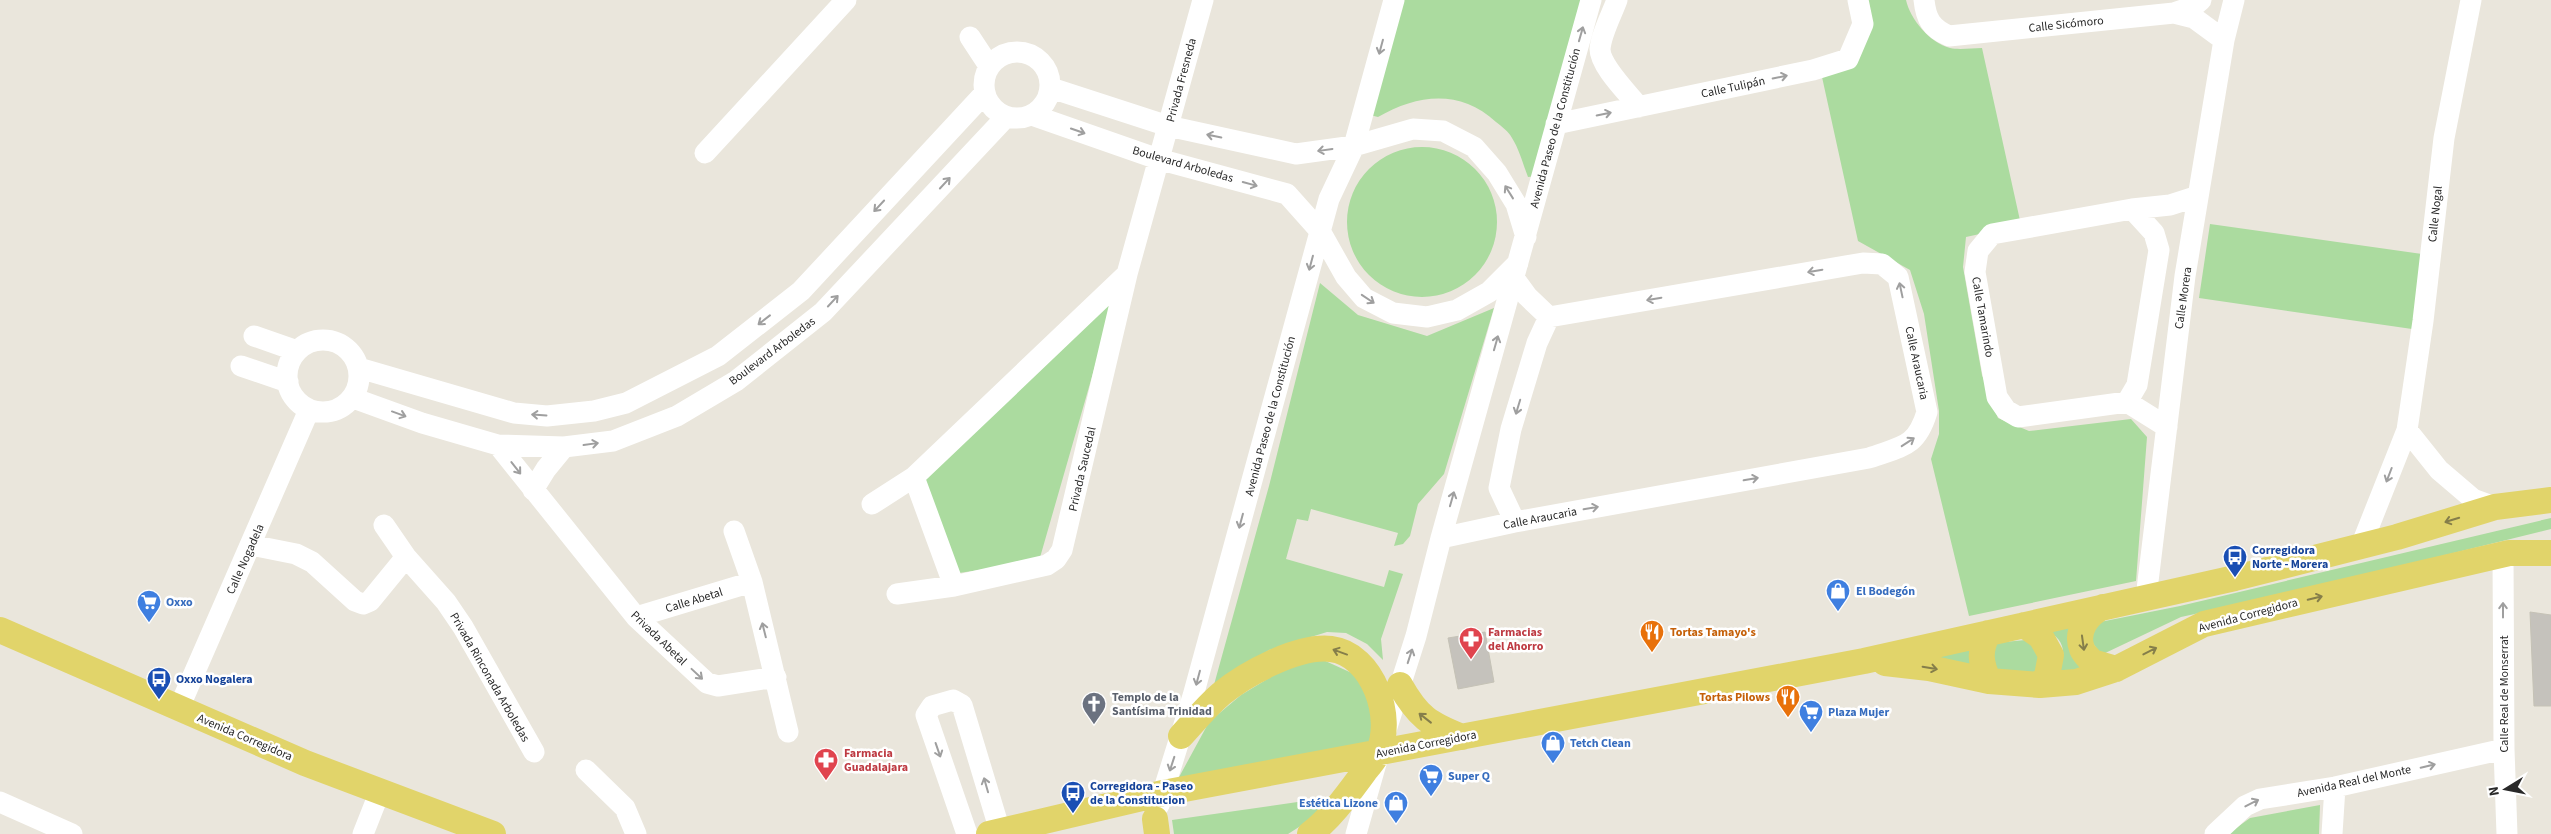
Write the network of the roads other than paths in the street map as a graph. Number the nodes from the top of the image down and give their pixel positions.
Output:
1 (1203, 0) edge
2 (1394, 0) edge
3 (1590, 0) edge
4 (1617, 0) edge
5 (1858, 0) edge
6 (1924, 0) edge
7 (2201, 0) edge
8 (2234, 0) edge
9 (2471, 0) edge
10 (843, 2) edge
11 (2174, 13) junction
12 (970, 37) dead end
13 (2224, 40) junction
14 (989, 66) junction
15 (1050, 88) junction
16 (984, 94) junction
17 (1639, 107) junction
18 (1032, 115) junction
19 (1006, 117) junction
20 (1556, 124) junction
21 (1168, 126) junction
22 (1354, 146) junction
23 (705, 153) dead end
24 (1158, 159) junction
25 (2198, 196) junction
26 (2132, 209) junction
27 (1320, 231) junction
28 (1526, 237) junction
29 (1517, 270) junction
30 (1128, 274) junction
31 (1549, 316) junction
32 (254, 336) dead end
33 (297, 351) junction
34 (718, 356) junction
35 (241, 366) dead end
36 (359, 368) junction
37 (736, 381) junction
38 (288, 382) junction
39 (353, 398) junction
40 (2127, 402) junction
41 (309, 410) junction
42 (2167, 427) junction
43 (2407, 430) junction
44 (498, 445) junction
45 (564, 447) junction
46 (914, 478) junction
47 (533, 490) junction
48 (2551, 500) edge
49 (872, 504) dead end
50 (2495, 507) junction
51 (1515, 522) junction
52 (384, 525) dead end
53 (734, 531) dead end
54 (1441, 538) junction
55 (2551, 543) edge
56 (251, 545) junction
57 (2362, 546) junction
58 (2551, 552) edge
59 (2506, 554) junction
60 (406, 558) junction
61 (2551, 566) edge
62 (752, 582) junction
63 (954, 586) junction
64 (897, 594) dead end
65 (2146, 598) junction
66 (2103, 607) junction
67 (636, 617) junction
68 (2024, 625) junction
69 (0, 630) edge
70 (1988, 632) junction
71 (1864, 661) junction
72 (2116, 668) junction
73 (776, 678) junction
74 (1989, 681) junction
75 (1400, 685) junction
76 (2040, 685) junction
77 (179, 708) junction
78 (788, 732) dead end
79 (1181, 736) junction
80 (1462, 737) junction
81 (2504, 749) junction
82 (534, 752) dead end
83 (1379, 752) junction
84 (586, 770) dead end
85 (2335, 787) junction
86 (380, 791) junction
87 (1163, 793) junction
88 (0, 802) edge
89 (1154, 829) edge
90 (994, 833) edge
91 (72, 834) edge
92 (363, 834) edge
93 (493, 834) edge
94 (636, 834) edge
95 (967, 834) edge
96 (1310, 834) edge
97 (1356, 834) edge
98 (2215, 834) edge
99 (2332, 834) edge
100 (2507, 834) edge

1 - 21 street, Privada Fresneda
2 -> 22 street, Avenida Paseo de la Constitución
20 -> 3 street, Avenida Paseo de la Constitución
4 - 17 street
17 -> 5 street, Calle Tulipán
6 - 11 street, Calle Sicómoro
7 - 11 street
8 - 13 street, Calle Morera
9 - 43 street, Calle Nogal
10 - 23 street
11 - 13 street, Calle Sicómoro
12 - 14 street
13 - 25 street, Calle Morera
14 - 15 street
14 - 16 street
15 - 18 street
15 - 21 street
16 - 19 street
16 -> 34 street
20 -> 17 street, Calle Tulipán
18 - 19 street
18 -> 24 street, Boulevard Arboledas
37 -> 19 street, Boulevard Arboledas
20 - 28 street, Avenida Paseo de la Constitución
22 -> 21 street
21 - 24 street, Privada Fresneda
22 - 27 street, Avenida Paseo de la Constitución
28 -> 22 street
24 -> 27 street, Boulevard Arboledas
24 - 30 street, Privada Saucedal
25 - 26 street, Calle Tamarindo
25 - 42 street, Calle Morera
26 - 40 street
26 - 40 street, Calle Tamarindo
27 -> 29 street, Boulevard Arboledas
27 -> 79 street, Avenida Paseo de la Constitución
28 - 29 street, Avenida Paseo de la Constitución
29 - 31 street
54 -> 29 street, Avenida Paseo de la Constitución
30 - 46 street
30 - 63 street, Privada Saucedal
31 -> 51 street
51 -> 31 street, Calle Araucaria
32 - 33 street
33 - 36 street
33 - 38 street
34 -> 36 street
34 - 37 street
35 - 38 street
36 - 39 street
45 -> 37 street, Boulevard Arboledas
38 - 41 street
39 - 41 street
39 -> 44 street, Boulevard Arboledas
40 - 42 street
41 - 56 street, Calle Nogadela
42 - 65 street, Calle Morera
43 - 50 street
43 -> 57 street, Calle Nogal
44 - 45 street, Boulevard Arboledas
44 -> 47 street, Privada Abetal
45 - 47 street
46 - 49 street
46 - 63 street
47 - 67 street, Privada Abetal
48 - 50 main road, Avenida Corregidora
50 -> 57 main road, Avenida Corregidora
51 - 54 street, Calle Araucaria
52 - 60 street, Privada Rinconada Arboledas
53 - 62 street
75 -> 54 street, Avenida Paseo de la Constitución
55 - 59 main road
56 - 60 street
56 - 77 street, Calle Nogadela
57 - 65 main road, Avenida Corregidora
58 - 59 main road, Avenida Corregidora
59 - 61 main road
72 -> 59 main road, Avenida Corregidora
81 -> 59 street, Calle Real de Monserrat
60 - 82 street, Privada Rinconada Arboledas
62 - 67 street, Calle Abetal
73 -> 62 street
63 - 64 street, Privada Saucedal
65 - 66 main road, Avenida Corregidora
66 - 68 main road, Avenida Corregidora
66 -> 72 main road
67 -> 73 street, Privada Abetal
68 - 70 main road, Avenida Corregidora
68 - 76 main road
69 - 77 main road, Avenida Corregidora
70 - 71 main road, Avenida Corregidora
70 - 74 main road
71 -> 74 main road, Avenida Corregidora
71 - 80 main road, Avenida Corregidora
72 - 76 main road, Avenida Corregidora
73 - 78 street
74 - 76 main road, Avenida Corregidora
80 -> 75 main road
75 - 83 street, Avenida Paseo de la Constitución
77 - 86 main road, Avenida Corregidora
83 -> 79 main road
79 -> 87 street, Avenida Paseo de la Constitución
80 - 83 main road, Avenida Corregidora
85 -> 81 street, Avenida Real del Monte
81 - 100 street, Calle Real de Monserrat
83 - 87 main road, Avenida Corregidora
83 - 96 main road
83 - 97 street, Avenida Paseo de la Constitución
84 - 94 street
98 -> 85 street, Avenida Real del Monte
85 - 99 street
86 - 92 street
86 - 93 main road, Avenida Corregidora
87 - 89 street, Avenida Paseo de la Constitución
87 - 90 main road, Avenida Corregidora
88 - 91 street
90 -> 95 street

